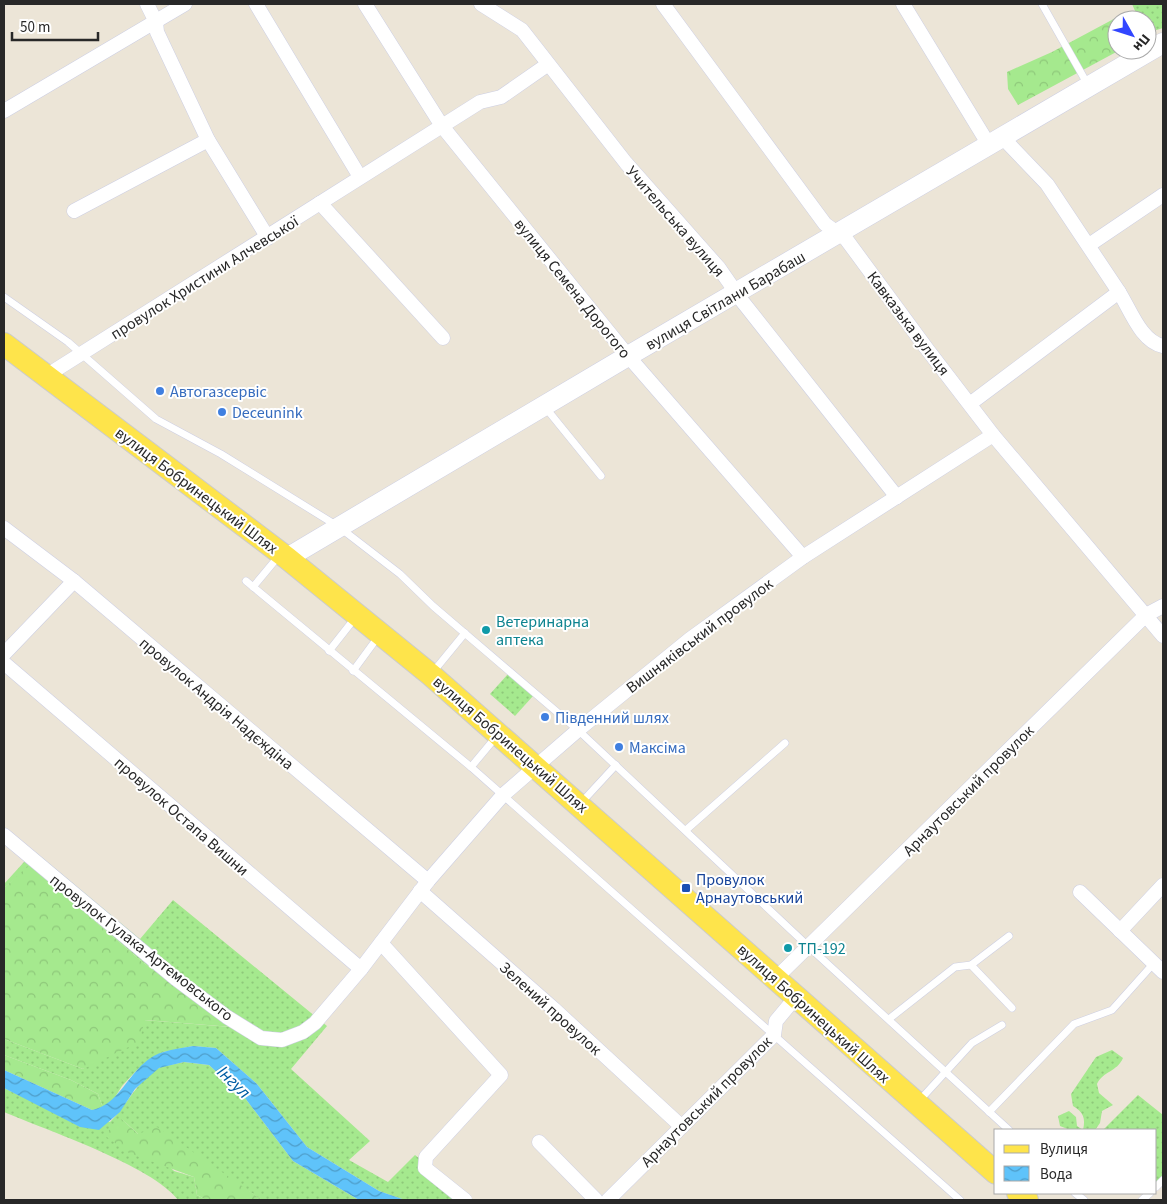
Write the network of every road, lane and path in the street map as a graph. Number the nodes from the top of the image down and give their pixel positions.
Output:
1 (147, 4) edge
2 (185, 4) edge
3 (256, 4) edge
4 (365, 4) edge
5 (481, 4) edge
6 (663, 4) edge
7 (903, 4) edge
8 (1042, 4) edge
9 (156, 22) junction
10 (1163, 43) edge
11 (547, 64) junction
12 (1088, 86) junction
13 (4, 111) edge
14 (442, 126) junction
15 (208, 140) junction
16 (996, 141) junction
17 (360, 177) junction
18 (1163, 196) edge
19 (320, 203) junction
20 (74, 211) dead end
21 (838, 234) junction
22 (268, 238) junction
23 (1089, 245) junction
24 (1119, 292) junction
25 (736, 294) junction
26 (4, 297) edge
27 (443, 338) dead end
28 (4, 344) edge
29 (1163, 346) edge
30 (81, 355) junction
31 (628, 356) junction
32 (46, 376) junction
33 (970, 403) junction
34 (545, 406) junction
35 (993, 435) junction
36 (601, 476) dead end
37 (897, 497) junction
38 (339, 527) junction
39 (4, 528) edge
40 (284, 556) junction
41 (803, 557) junction
42 (74, 581) junction
43 (246, 581) dead end
44 (254, 587) junction
45 (1163, 606) edge
46 (357, 614) junction
47 (1146, 616) junction
48 (381, 633) junction
49 (465, 633) junction
50 (1163, 636) edge
51 (329, 651) junction
52 (4, 654) edge
53 (4, 664) edge
54 (353, 671) junction
55 (431, 674) junction
56 (578, 730) junction
57 (500, 733) junction
58 (785, 743) dead end
59 (616, 765) junction
60 (537, 766) junction
61 (472, 767) junction
62 (503, 794) junction
63 (580, 804) junction
64 (686, 830) junction
65 (4, 835) edge
66 (1163, 885) edge
67 (424, 886) junction
68 (1080, 892) dead end
69 (1120, 931) junction
70 (1009, 936) dead end
71 (381, 943) junction
72 (809, 947) junction
73 (971, 966) junction
74 (361, 968) junction
75 (1158, 968) edge
76 (775, 979) junction
77 (796, 997) junction
78 (1012, 1008) dead end
79 (889, 1019) junction
80 (315, 1023) joint
81 (1002, 1025) dead end
82 (774, 1035) junction
83 (947, 1072) junction
84 (917, 1103) junction
85 (989, 1112) junction
86 (680, 1126) junction
87 (1008, 1129) edge
88 (539, 1142) dead end
89 (994, 1171) edge
90 (465, 1200) edge
91 (596, 1200) edge
92 (608, 1200) edge
93 (960, 1200) edge

1 - 9 street
2 - 9 street
3 - 17 street
4 - 14 street, вулиця Семена Дорогого
5 - 11 street, Учительська вулиця
6 - 21 street, Кавказька вулиця
7 - 16 street
8 - 12 lane
9 - 13 street
9 - 15 street
10 - 12 street, вулиця Світлани Барабаш
11 - 14 street, провулок Христини Алчевської
11 - 25 street, Учительська вулиця
12 - 16 street, вулиця Світлани Барабаш
14 - 17 street, провулок Христини Алчевської
14 - 31 street, вулиця Семена Дорогого
15 - 20 street
15 - 22 street
16 - 21 street, вулиця Світлани Барабаш
16 - 23 street
17 - 19 street, провулок Христини Алчевської
18 - 23 street
19 - 22 street, провулок Христини Алчевської
19 - 27 street
21 - 25 street, вулиця Світлани Барабаш
21 - 33 street, Кавказька вулиця
22 - 30 street, провулок Христини Алчевської
23 - 24 street
24 - 29 street
24 - 33 street
25 - 31 street, вулиця Світлани Барабаш
25 - 37 street, Учительська вулиця
26 - 30 lane
28 - 32 main road, вулиця Бобринецький Шлях
30 - 32 street, провулок Христини Алчевської
30 - 38 lane
31 - 34 street, вулиця Світлани Барабаш
31 - 41 street, вулиця Семена Дорогого
32 - 40 main road, вулиця Бобринецький Шлях
33 - 35 street, Кавказька вулиця
34 - 36 lane
34 - 38 street, вулиця Світлани Барабаш
35 - 37 street, Вишняківський провулок
35 - 47 street, Кавказька вулиця
37 - 41 street, Вишняківський провулок
38 - 40 street, вулиця Світлани Барабаш
38 - 49 lane
39 - 42 street, провулок Андрія Надєждіна
40 - 44 lane
40 - 46 main road, вулиця Бобринецький Шлях
41 - 56 street, Вишняківський провулок
42 - 52 street
42 - 67 street, провулок Андрія Надєждіна
43 - 44 lane
44 - 51 lane
45 - 47 street, Арнаутовський провулок
46 - 48 main road, вулиця Бобринецький Шлях
46 - 51 lane
47 - 50 street, Кавказька вулиця
47 - 72 street, Арнаутовський провулок
48 - 54 lane
48 - 55 main road, вулиця Бобринецький Шлях
49 - 55 lane
49 - 56 lane
51 - 54 lane
53 - 74 street, провулок Остапа Вишни
54 - 61 lane
55 - 57 main road, вулиця Бобринецький Шлях
56 - 59 lane
56 - 60 street, Вишняківський провулок
57 - 60 main road, вулиця Бобринецький Шлях
57 - 61 lane
58 - 64 lane
59 - 63 lane
59 - 64 lane
60 - 62 street, Вишняківський провулок
60 - 63 main road, вулиця Бобринецький Шлях
61 - 62 lane
62 - 67 street, Вишняківський провулок
62 - 82 lane
63 - 76 main road, вулиця Бобринецький Шлях
64 - 72 lane
65 - 80 street, провулок Гулака-Артемовського
66 - 69 street
67 - 71 street, Вишняківський провулок
67 - 86 street, Зелений провулок
68 - 69 street
69 - 75 street
70 - 73 lane
71 - 74 street, Вишняківський провулок
71 - 90 street
72 - 76 street, Арнаутовський провулок
72 - 79 lane
73 - 78 lane
73 - 79 lane
74 - 80 street, Вишняківський провулок
75 - 85 lane
76 - 77 main road, вулиця Бобринецький Шлях
77 - 82 street, Арнаутовський провулок
77 - 84 main road, вулиця Бобринецький Шлях
79 - 83 lane
81 - 83 lane
82 - 86 street, Арнаутовський провулок
82 - 93 lane
83 - 84 lane
83 - 85 lane
84 - 89 main road, вулиця Бобринецький Шлях
85 - 87 lane
86 - 92 street, Арнаутовський провулок
88 - 91 street

